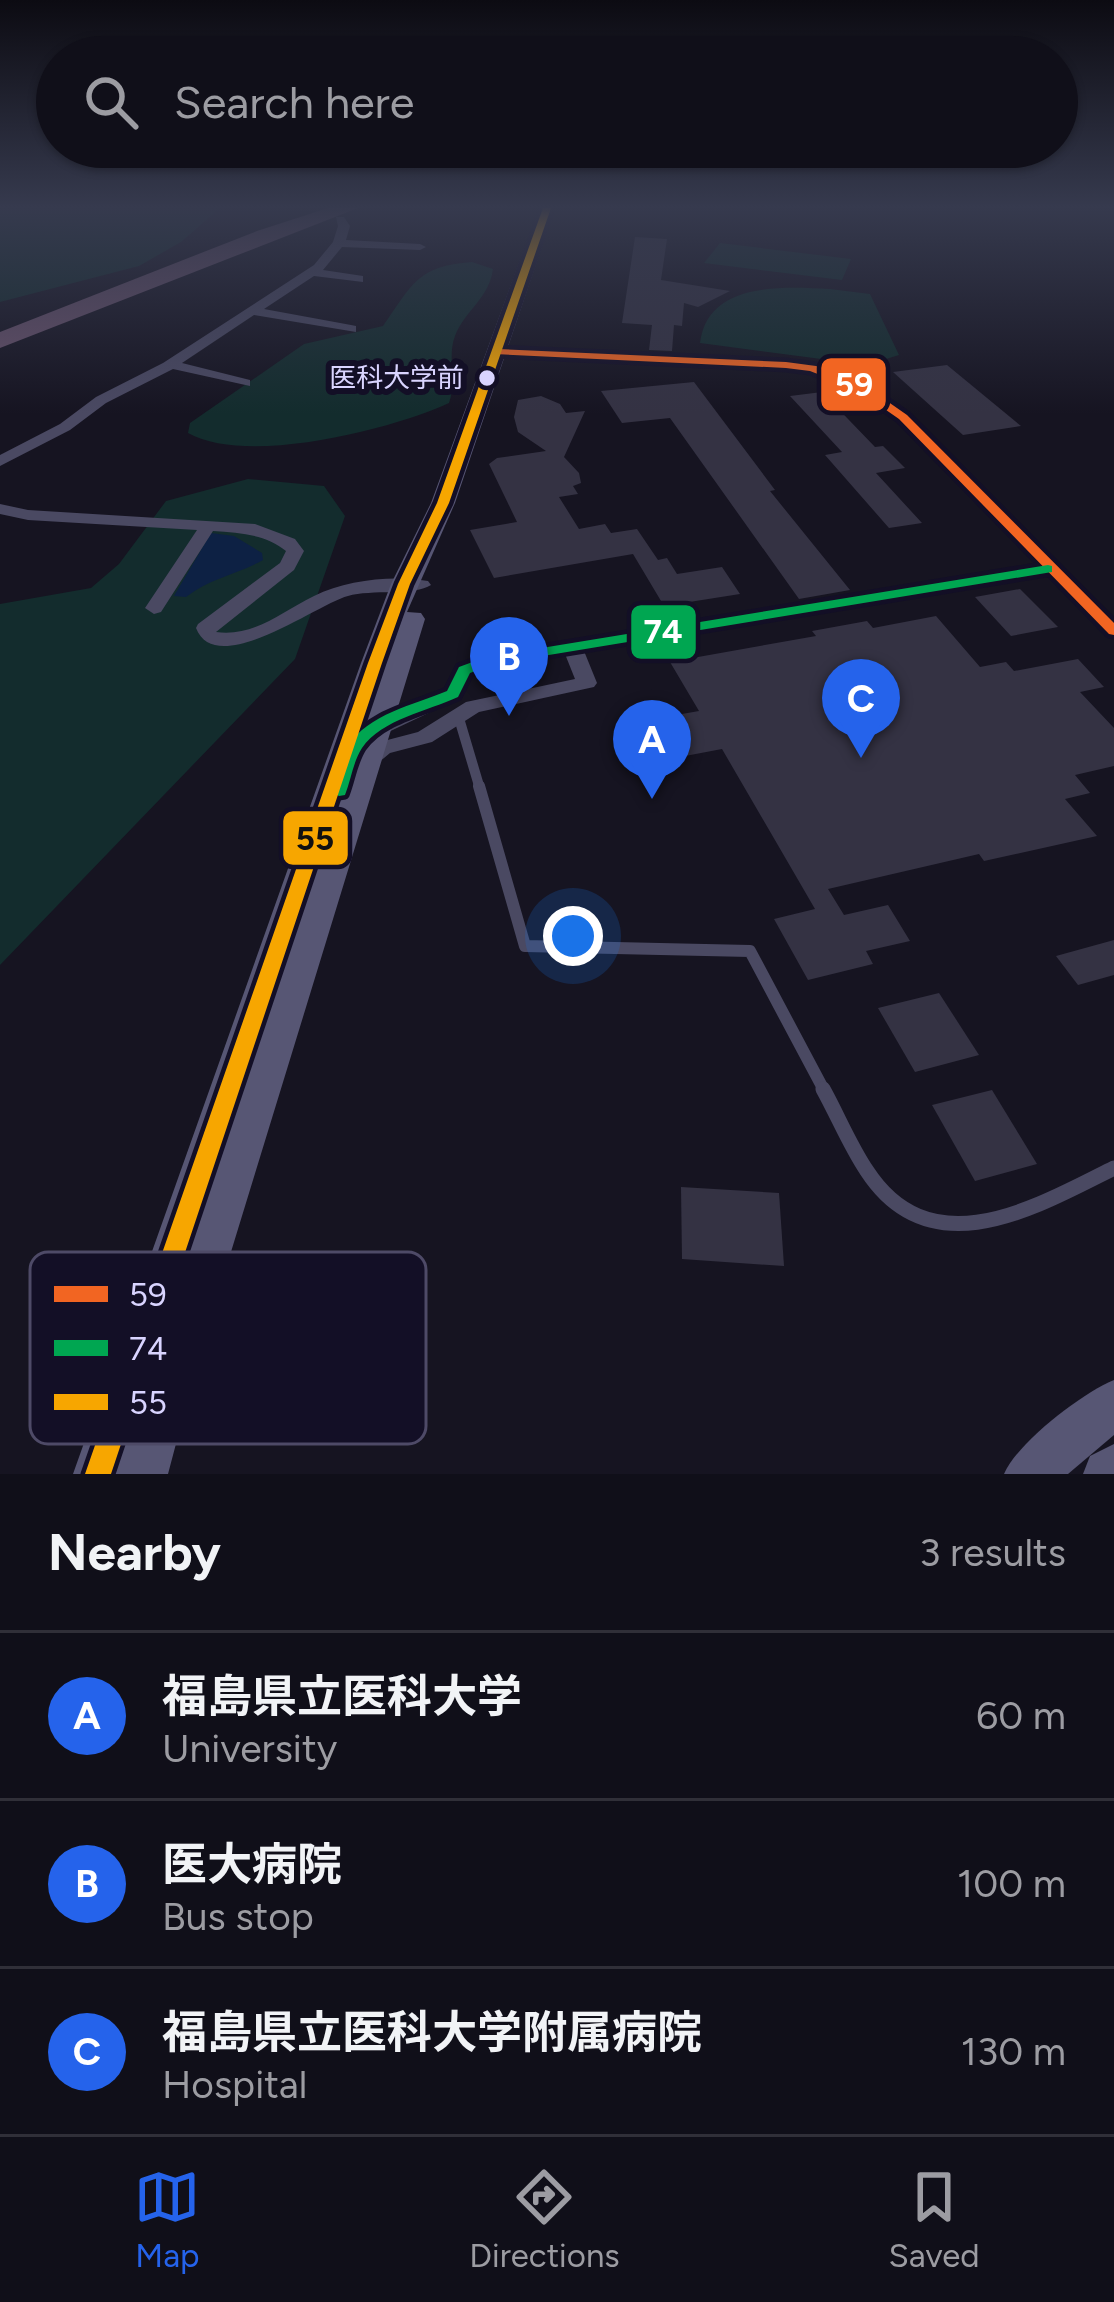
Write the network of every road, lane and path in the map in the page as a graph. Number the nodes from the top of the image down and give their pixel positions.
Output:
1 (158, 277) edge
2 (303, 277) edge
3 (349, 277) edge
4 (523, 277) edge
5 (359, 278) dead end
6 (251, 311) junction
7 (351, 329) dead end
8 (0, 338) edge
9 (497, 352) junction
10 (171, 364) junction
11 (245, 383) dead end
12 (0, 461) edge
13 (0, 509) edge
14 (208, 526) junction
15 (1048, 569) junction
16 (413, 585) junction
17 (154, 608) dead end
18 (1114, 631) edge
19 (572, 646) junction
20 (403, 647) junction
21 (430, 705) junction
22 (458, 715) junction
23 (371, 733) junction
24 (1114, 1168) edge
25 (174, 1252) edge
26 (209, 1252) edge
27 (1114, 1404) edge
28 (108, 1444) edge
29 (151, 1444) edge
30 (98, 1474) edge
31 (143, 1474) edge
32 (1029, 1474) edge

1 - 8 highway
2 - 6 street
3 - 5 street
4 - 9 street
6 - 7 street
6 - 10 street
9 - 15 street
9 - 16 street
10 - 11 street
10 - 12 street
13 - 14 street
14 - 16 street
14 - 17 street
15 - 18 street
15 - 19 street
16 - 20 street
16 - 23 street
19 - 21 street
19 - 22 street
20 - 21 street
20 - 23 street
21 - 23 street
22 - 23 street
22 - 24 lane
23 - 25 street
23 - 26 street
27 - 32 street
28 - 30 street
29 - 31 street

